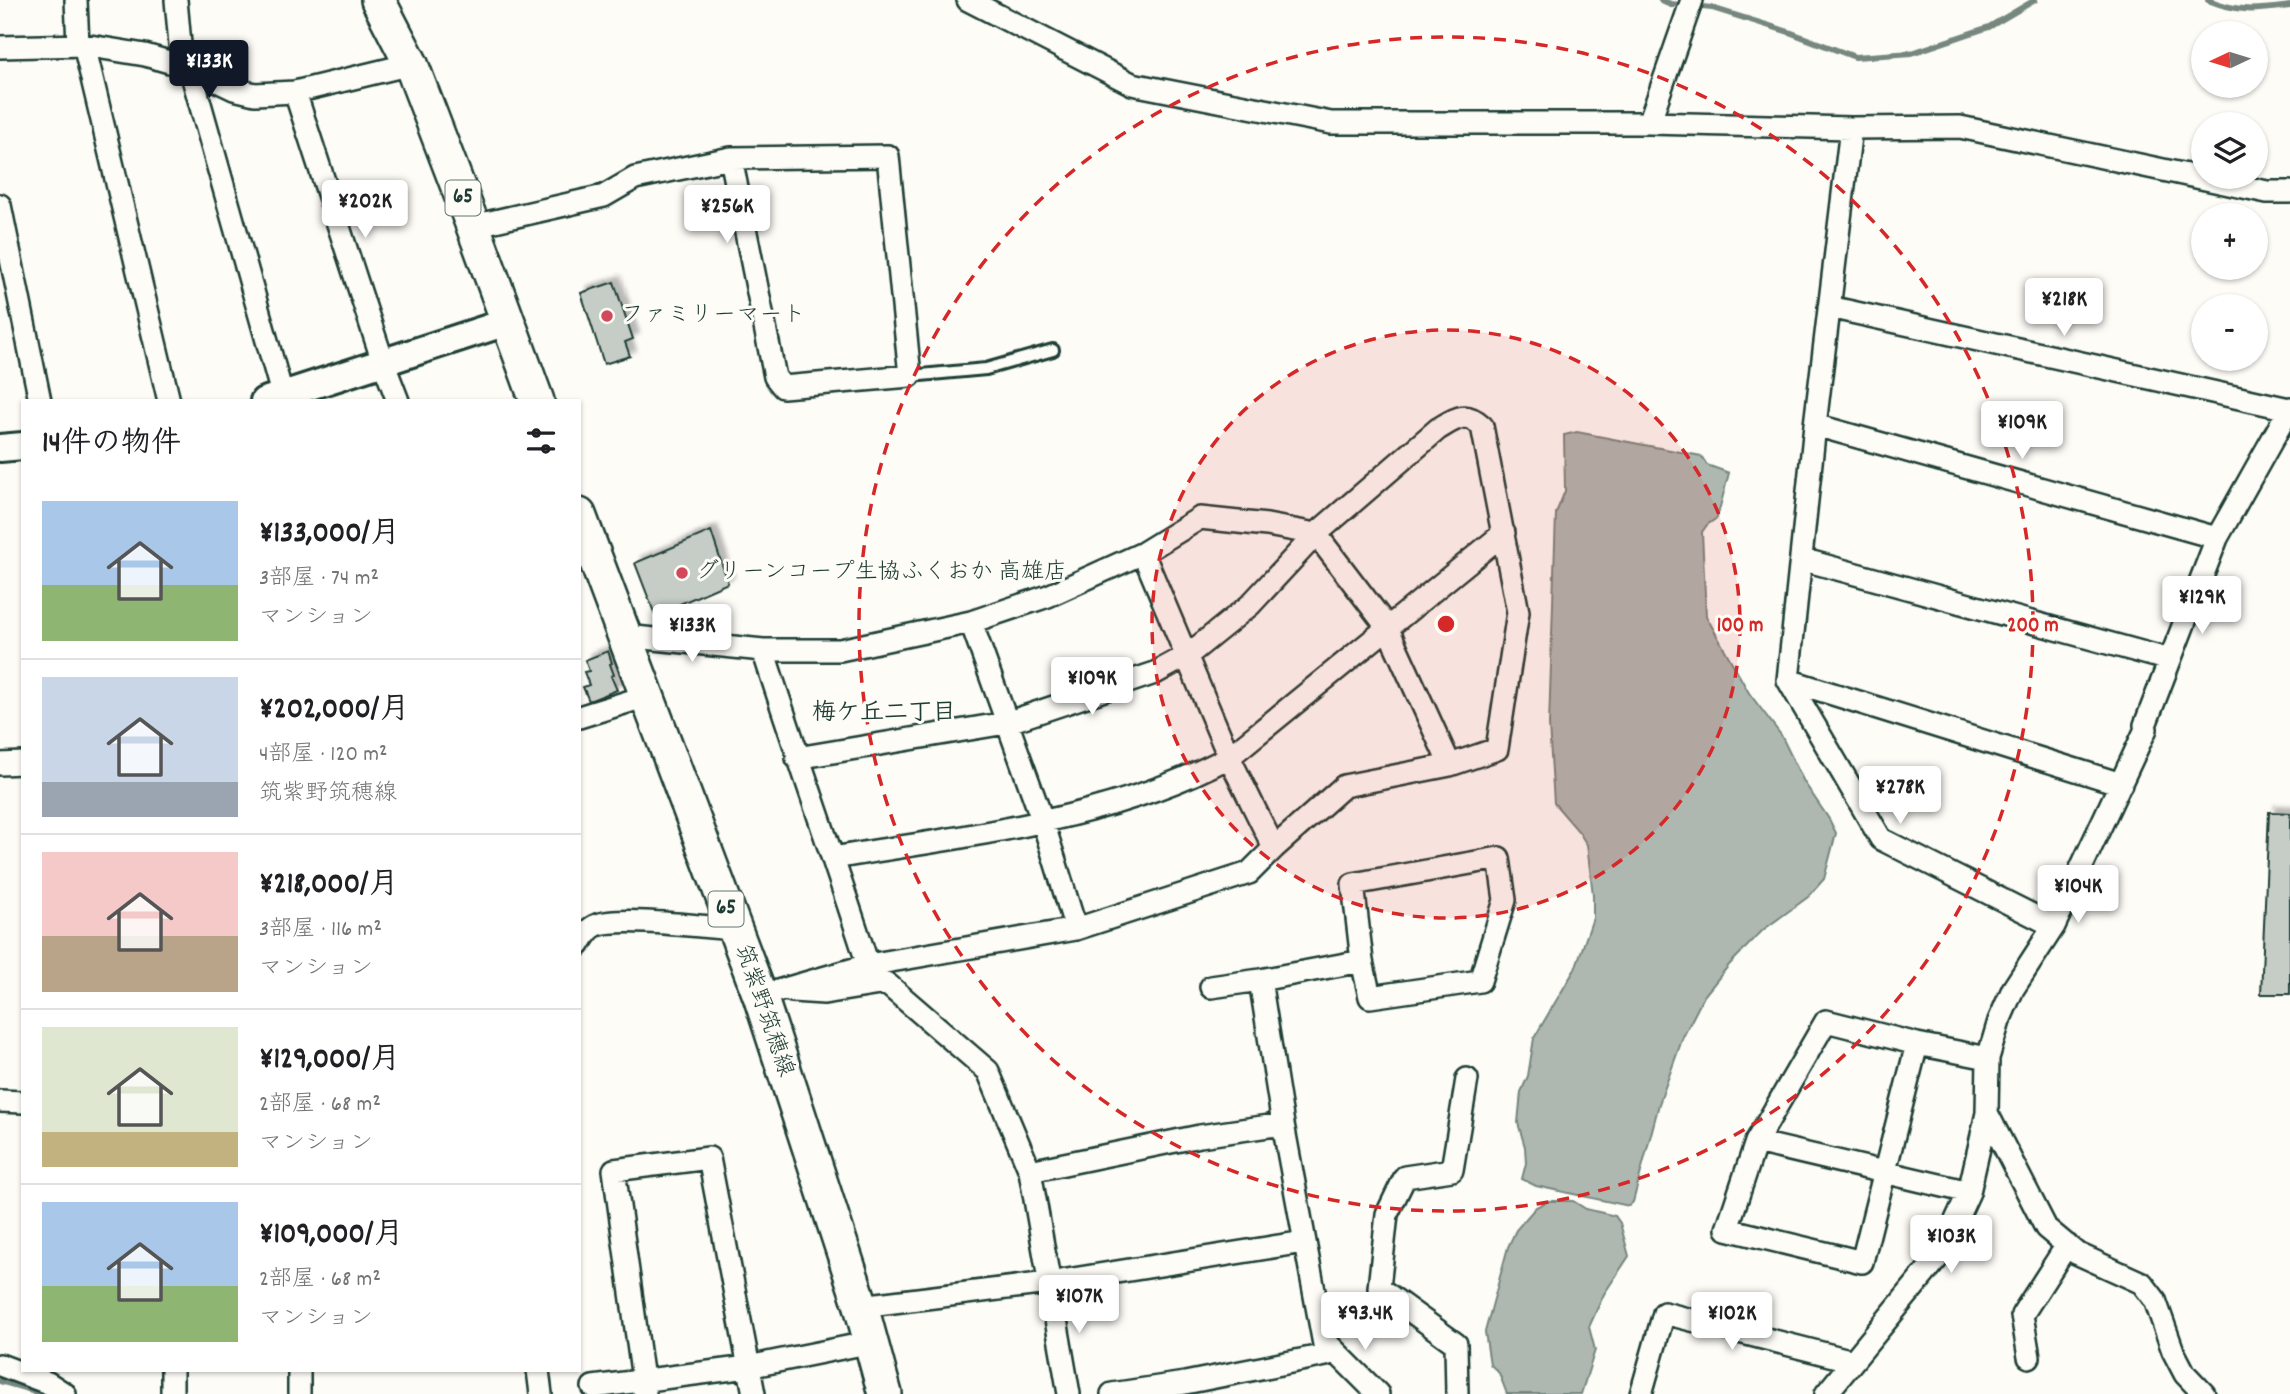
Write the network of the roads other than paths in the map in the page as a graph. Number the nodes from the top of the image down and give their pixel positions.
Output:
1 (76, 0) edge
2 (176, 0) edge
3 (378, 0) edge
4 (968, 0) edge
5 (1692, 0) edge
6 (81, 45) junction
7 (0, 47) edge
8 (411, 64) junction
9 (186, 67) junction
10 (295, 92) junction
11 (1649, 123) junction
12 (1851, 128) junction
13 (731, 159) junction
14 (2290, 192) edge
15 (0, 205) edge
16 (473, 226) junction
17 (1829, 307) junction
18 (507, 322) junction
19 (1053, 350) dead end
20 (383, 362) junction
21 (910, 376) junction
22 (40, 399) edge
23 (169, 399) edge
24 (276, 399) edge
25 (397, 399) edge
26 (536, 399) edge
27 (2290, 409) edge
28 (1815, 425) junction
29 (21, 446) edge
30 (0, 448) edge
31 (581, 520) edge
32 (1504, 533) junction
33 (1316, 534) junction
34 (2217, 538) junction
35 (1143, 553) junction
36 (1801, 559) junction
37 (971, 622) junction
38 (1387, 627) junction
39 (625, 636) junction
40 (763, 650) junction
41 (1188, 655) junction
42 (2170, 660) junction
43 (1788, 680) junction
44 (647, 696) junction
45 (581, 716) edge
46 (1006, 723) junction
47 (1229, 757) junction
48 (797, 758) junction
49 (21, 763) edge
50 (0, 764) edge
51 (1450, 765) junction
52 (2121, 784) junction
53 (1043, 822) junction
54 (1274, 848) junction
55 (834, 858) junction
56 (587, 922) edge
57 (2054, 926) junction
58 (734, 929) junction
59 (1076, 929) junction
60 (581, 942) edge
61 (1362, 961) junction
62 (868, 965) junction
63 (1260, 981) junction
64 (1211, 987) dead end
65 (768, 993) junction
66 (1917, 1044) junction
67 (1988, 1058) junction
68 (1467, 1079) dead end
69 (0, 1101) edge
70 (21, 1102) edge
71 (1987, 1113) junction
72 (1283, 1124) junction
73 (1756, 1142) junction
74 (1030, 1171) junction
75 (1886, 1172) junction
76 (1969, 1192) junction
77 (1304, 1242) junction
78 (2067, 1245) junction
79 (1048, 1283) junction
80 (861, 1306) junction
81 (1323, 1339) junction
82 (872, 1342) junction
83 (2029, 1357) dead end
84 (1853, 1362) junction
85 (0, 1364) edge
86 (748, 1367) junction
87 (21, 1371) edge
88 (24, 1372) edge
89 (172, 1372) edge
90 (299, 1372) edge
91 (538, 1372) edge
92 (54, 1382) edge
93 (593, 1387) dead end
94 (645, 1387) edge
95 (1186, 1388) edge
96 (172, 1394) edge
97 (299, 1394) edge
98 (541, 1394) edge
99 (754, 1394) edge
100 (886, 1394) edge
101 (1069, 1394) edge
102 (1112, 1394) edge
103 (1378, 1394) edge
104 (1457, 1394) edge
105 (1641, 1394) edge
106 (1826, 1394) edge
107 (2204, 1394) edge

1 - 6 street
2 - 9 street
3 - 8 main road, 65
4 - 11 street
5 - 11 street
6 - 7 street
6 - 9 street
6 - 23 street
8 - 10 street
8 - 16 main road, 65
9 - 10 street
9 - 24 street
10 - 20 street
11 - 12 street
12 - 14 street
12 - 17 street
13 - 16 street
13 - 21 street
13 - 21 street
15 - 22 street
16 - 18 main road, 65
17 - 27 street
17 - 28 street
18 - 20 street
18 - 26 main road, 65
19 - 21 lane
20 - 24 street
20 - 25 street
27 - 34 street
28 - 34 street
28 - 36 street
29 - 30 street
31 - 39 main road, 筑紫野筑穂線 / 65
32 - 33 street
32 - 38 street
32 - 51 street
33 - 35 street
33 - 38 street
33 - 41 street
34 - 42 street
35 - 37 street
35 - 41 street
36 - 42 street
36 - 43 street
37 - 40 street
37 - 46 street
38 - 47 street
38 - 51 street
39 - 40 street
39 - 44 main road, 筑紫野筑穂線 / 65
40 - 48 street
41 - 46 street
41 - 47 street
42 - 52 street
43 - 52 street
43 - 57 street
44 - 45 street
44 - 58 main road, 筑紫野筑穂線 / 65
46 - 48 street
46 - 53 street
47 - 53 street
47 - 54 street
48 - 55 street
49 - 50 street
51 - 54 street
52 - 57 street
53 - 55 street
53 - 59 street
54 - 59 street
55 - 62 street
56 - 58 street
56 - 60 street
57 - 67 street
58 - 65 main road, 筑紫野筑穂線 / 65
59 - 62 street
61 - 61 street
61 - 63 street
62 - 65 street
63 - 64 street
63 - 72 street
65 - 74 street
65 - 80 main road, 筑紫野筑穂線 / 65
66 - 67 street
66 - 73 street
66 - 75 street
67 - 71 street
68 - 104 street
69 - 70 street
71 - 76 street
71 - 78 street
72 - 74 street
72 - 77 street
73 - 75 street
73 - 75 street
74 - 79 street
75 - 76 street
76 - 84 street
77 - 79 street
77 - 81 street
78 - 83 street
78 - 107 street
79 - 80 street
79 - 101 street
80 - 82 main road, 筑紫野筑穂線 / 65
81 - 95 street
81 - 103 street
82 - 86 street
82 - 100 main road, 筑紫野筑穂線 / 65
84 - 105 street
84 - 106 street
85 - 87 street
86 - 94 street
86 - 94 street
86 - 99 street
88 - 92 street
89 - 96 street
90 - 97 street
91 - 98 street
93 - 94 street
95 - 102 street

